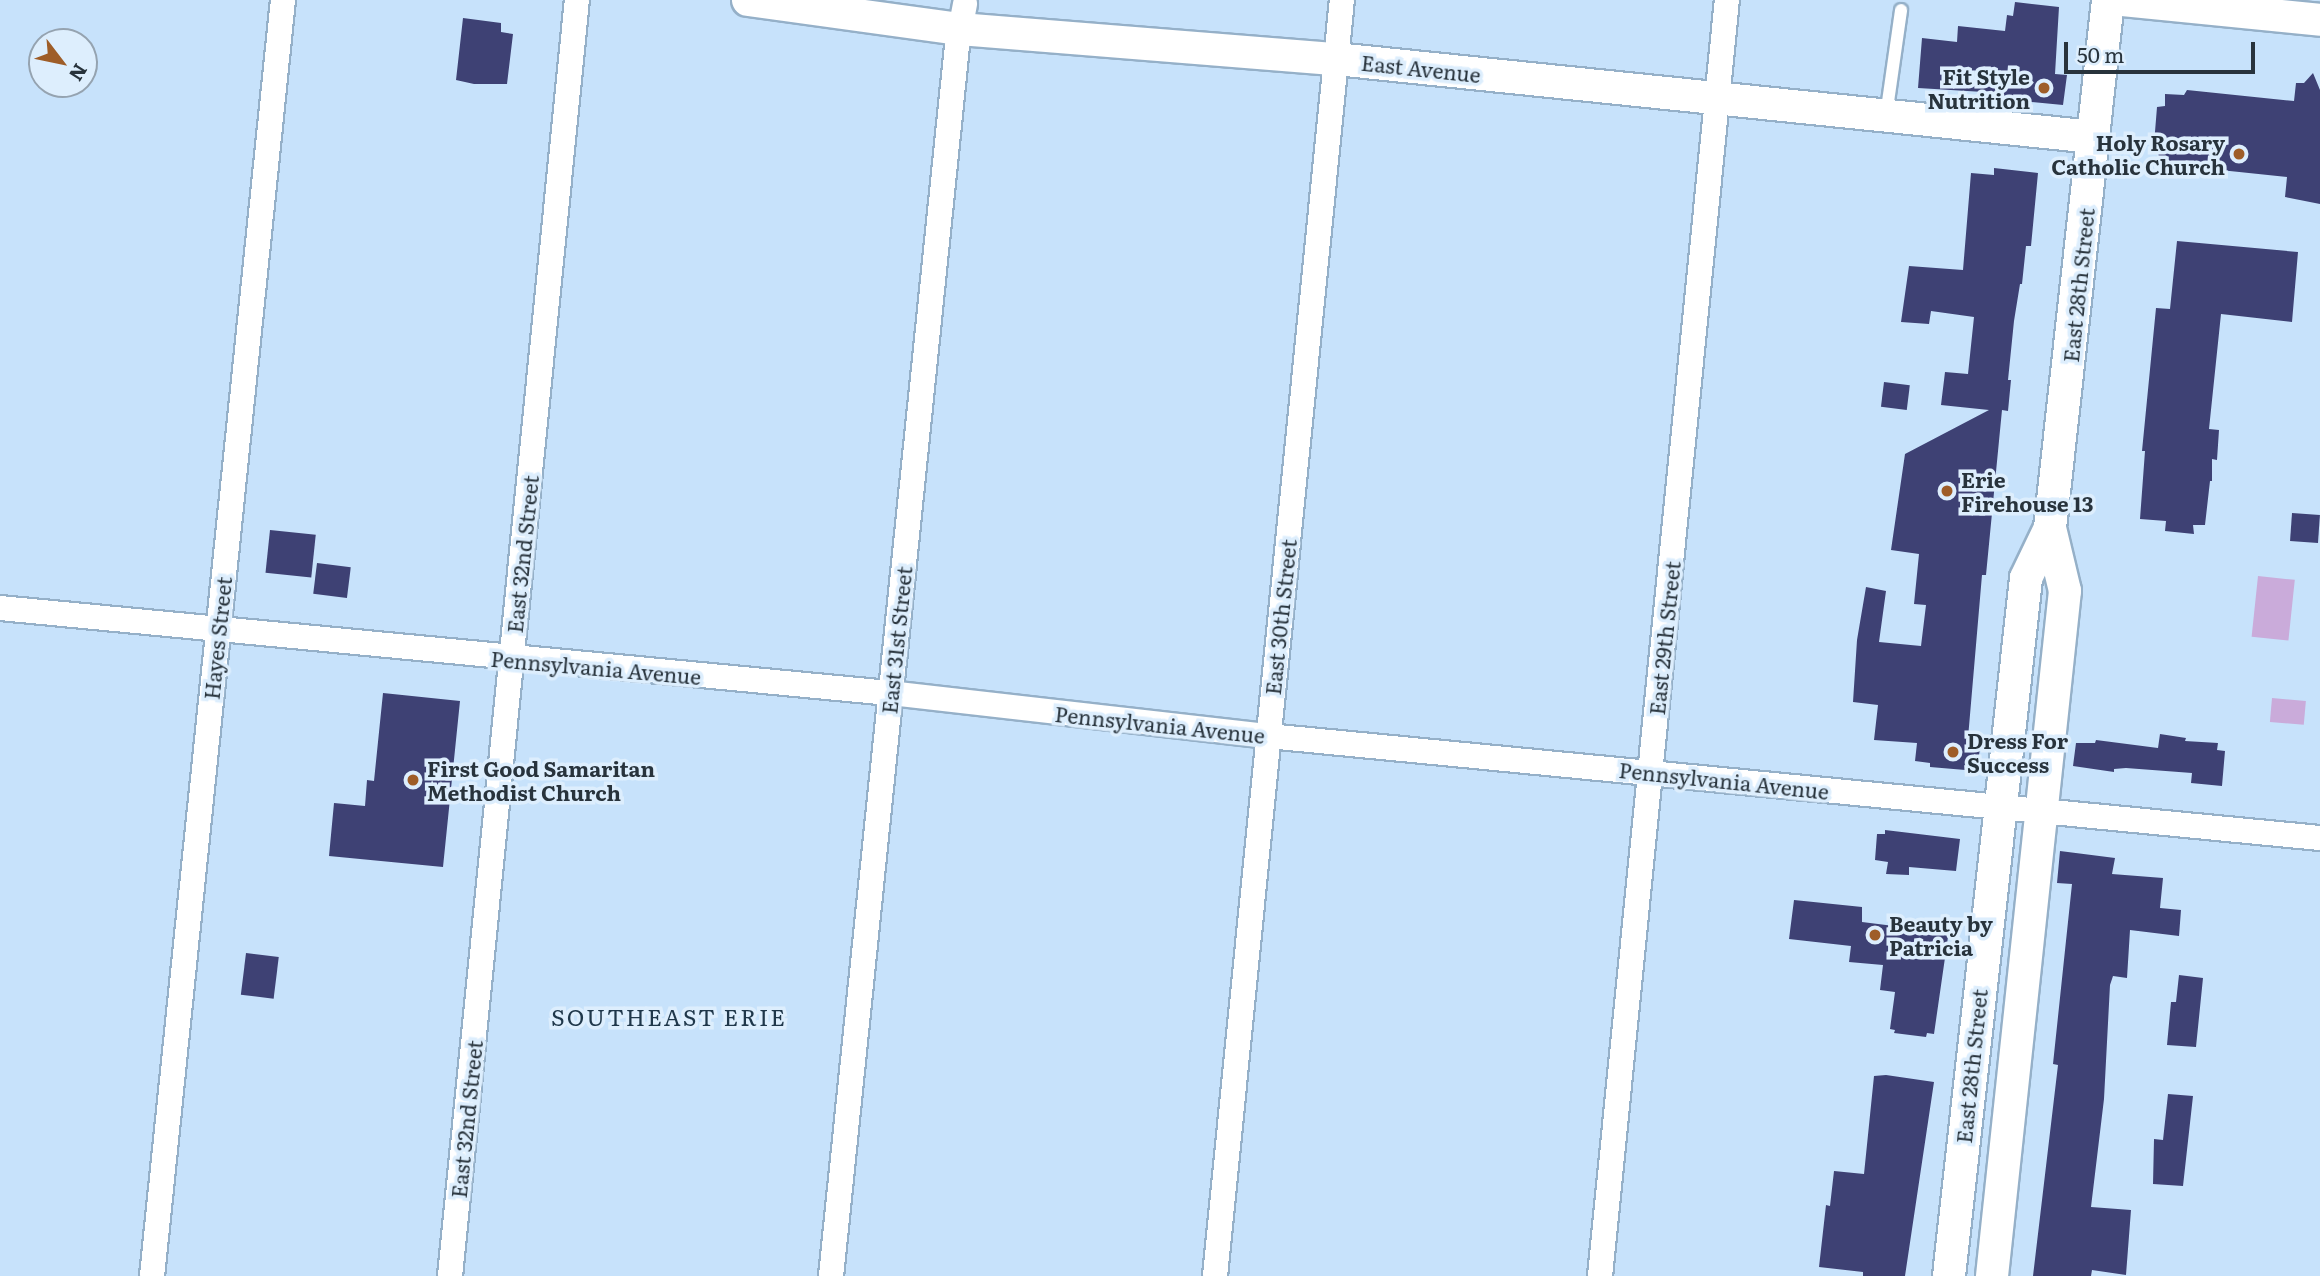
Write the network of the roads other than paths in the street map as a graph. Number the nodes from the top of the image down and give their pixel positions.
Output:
1 (282, 0) edge
2 (577, 0) edge
3 (748, 0) edge
4 (1342, 0) edge
5 (1727, 0) edge
6 (2108, 0) edge
7 (2121, 0) edge
8 (963, 8) edge
9 (1901, 10) dead end
10 (2320, 20) edge
11 (1336, 59) junction
12 (1717, 99) junction
13 (1886, 116) junction
14 (2094, 137) junction
15 (2050, 528) junction
16 (0, 608) edge
17 (217, 631) junction
18 (512, 659) junction
19 (890, 694) junction
20 (1268, 736) junction
21 (1651, 772) junction
22 (1999, 807) junction
23 (2041, 811) junction
24 (2320, 838) edge
25 (152, 1276) edge
26 (450, 1276) edge
27 (831, 1276) edge
28 (1215, 1276) edge
29 (1600, 1276) edge
30 (1949, 1276) edge
31 (1992, 1276) edge

1 - 17 street, Hayes Street
2 - 18 street, East 32nd Street
3 - 8 street, East Avenue
4 - 11 street, East 30th Street
5 - 12 street, East 29th Street
6 - 14 street, East 28th Street
7 - 10 street
8 - 11 street, East Avenue
8 - 19 street, East 31st Street
9 - 13 lane
11 - 12 street, East Avenue
11 - 20 street, East 30th Street
12 - 13 street, East Avenue
12 - 21 street, East 29th Street
13 - 14 street, East Avenue
14 - 15 street, East 28th Street
15 - 22 street, East 28th Street
15 - 23 street, East 28th Street
16 - 17 street, Pennsylvania Avenue
17 - 18 street, Pennsylvania Avenue
17 - 25 street, Hayes Street
18 - 19 street, Pennsylvania Avenue
18 - 26 street, East 32nd Street
19 - 20 street, Pennsylvania Avenue
19 - 27 street, East 31st Street
20 - 21 street, Pennsylvania Avenue
20 - 28 street, East 30th Street
21 - 22 street, Pennsylvania Avenue
21 - 29 street, East 29th Street
22 - 23 street, Pennsylvania Avenue
22 - 30 street, East 28th Street
23 - 24 street, Pennsylvania Avenue
23 - 31 street, East 28th Street

